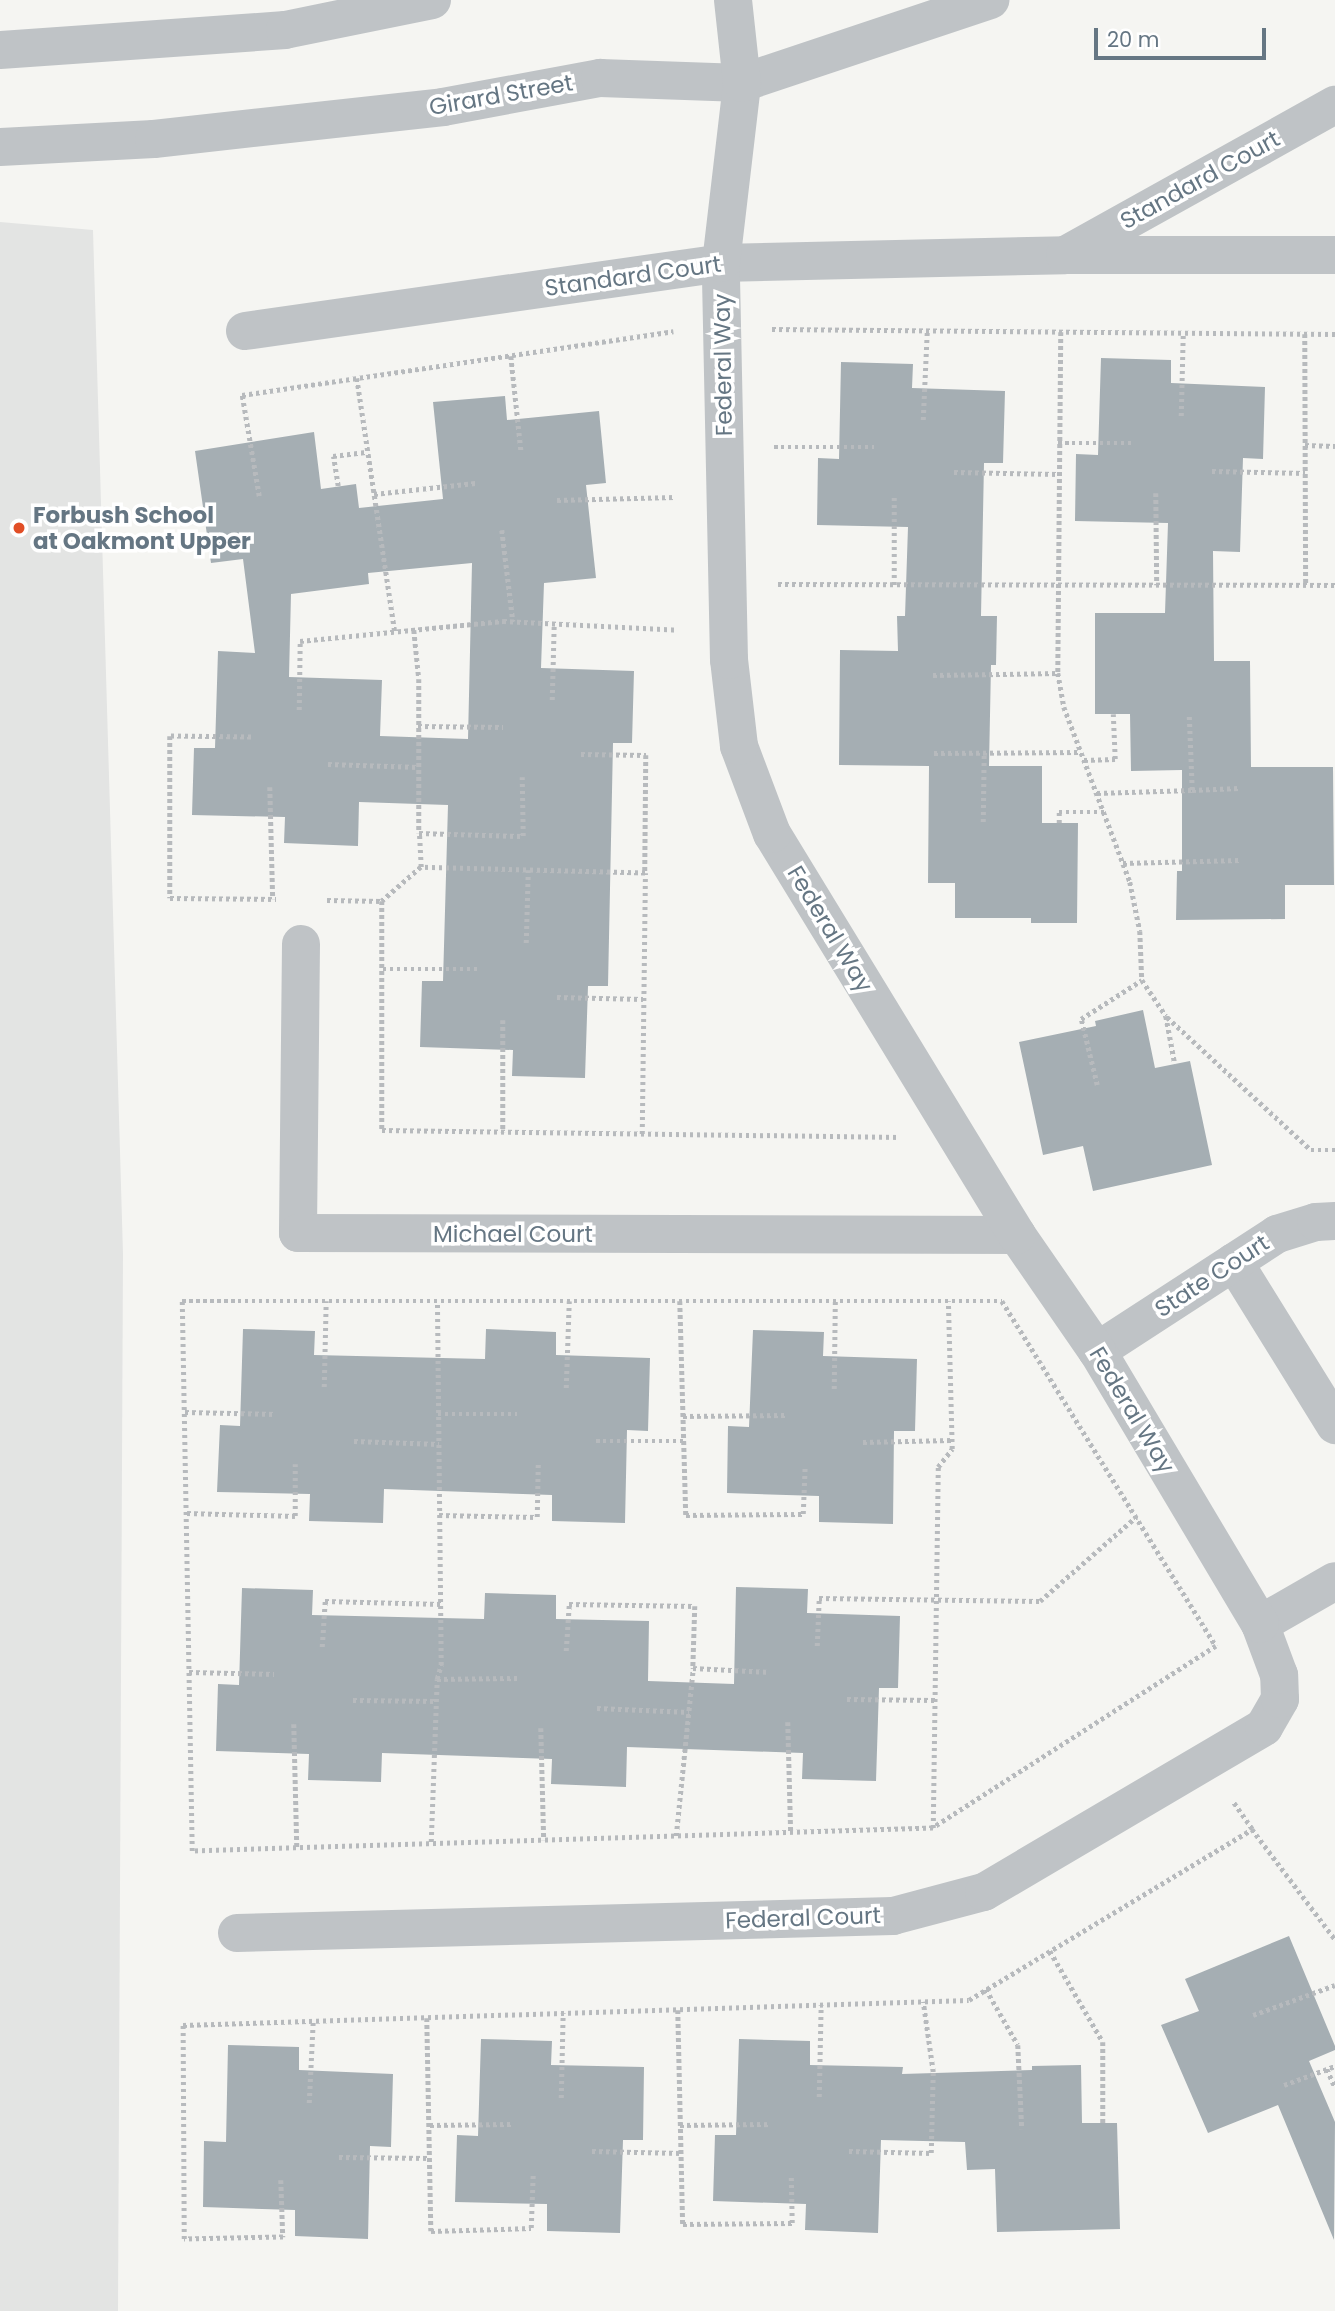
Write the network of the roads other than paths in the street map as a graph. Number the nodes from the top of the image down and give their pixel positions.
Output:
1 (432, 0) edge
2 (733, 0) edge
3 (990, 0) edge
4 (0, 50) edge
5 (742, 83) junction
6 (1335, 105) edge
7 (0, 147) edge
8 (1065, 255) junction
9 (1335, 255) edge
10 (721, 263) junction
11 (245, 331) dead end
12 (301, 944) dead end
13 (1335, 1222) edge
14 (1017, 1235) junction
15 (1234, 1262) junction
16 (1097, 1351) junction
17 (1335, 1425) edge
18 (1335, 1581) edge
19 (1260, 1624) junction
20 (1279, 1675) joint
21 (237, 1933) dead end

1 - 4 street
2 - 5 street, Federal Way
3 - 5 street, Girard Street
5 - 7 street, Girard Street
5 - 10 street, Federal Way
6 - 8 street, Standard Court
8 - 9 street, Standard Court
8 - 10 street, Standard Court
10 - 11 street, Standard Court
10 - 14 street, Federal Way
12 - 14 street, Michael Court
13 - 15 street, State Court
14 - 16 street, Federal Way
15 - 16 street, State Court
15 - 17 street
16 - 19 street, Federal Way
18 - 19 street
19 - 20 street, Federal Way
20 - 21 street, Federal Court

